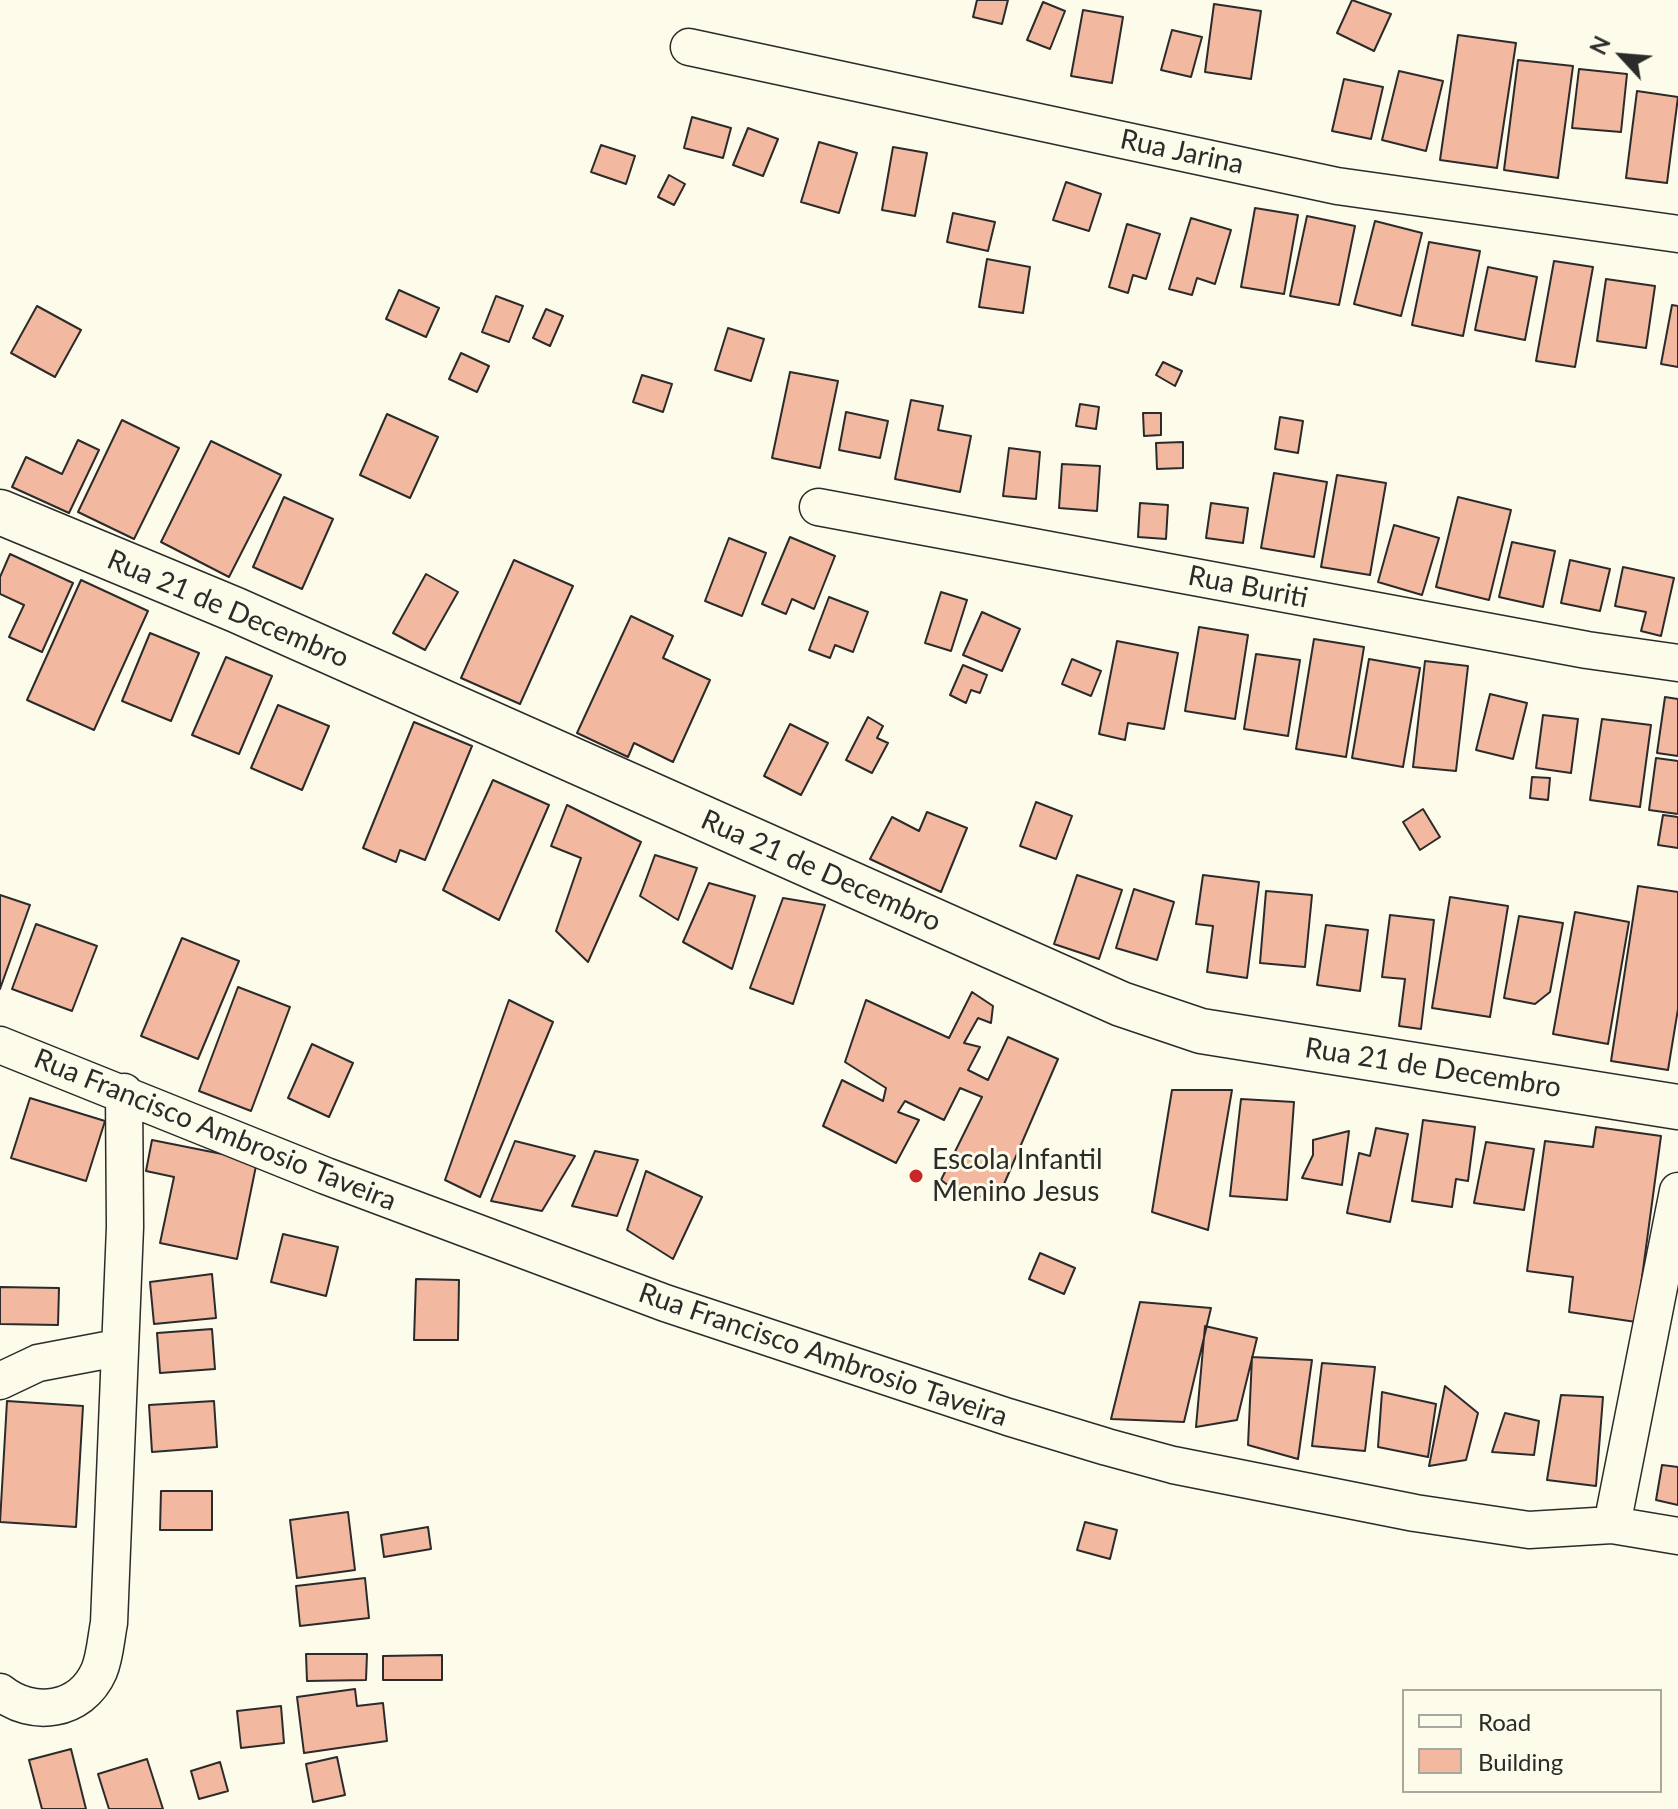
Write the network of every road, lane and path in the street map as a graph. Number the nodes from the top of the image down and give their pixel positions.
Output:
1 (689, 47) dead end
2 (1678, 234) edge
3 (818, 507) dead end
4 (0, 512) edge
5 (1678, 663) edge
6 (0, 1045) edge
7 (124, 1092) junction
8 (1678, 1107) edge
9 (1678, 1191) edge
10 (117, 1348) junction
11 (0, 1381) edge
12 (1612, 1525) junction
13 (1678, 1536) edge
14 (0, 1692) edge

1 - 2 street, Rua Jarina
3 - 5 street, Rua Buriti
4 - 8 street, Rua 21 de Decembro
6 - 7 street, Rua Francisco Ambrosio Taveira
7 - 10 street
7 - 12 street, Rua Francisco Ambrosio Taveira
9 - 12 street
10 - 11 street
10 - 14 street
12 - 13 street, Rua Francisco Ambrosio Taveira

